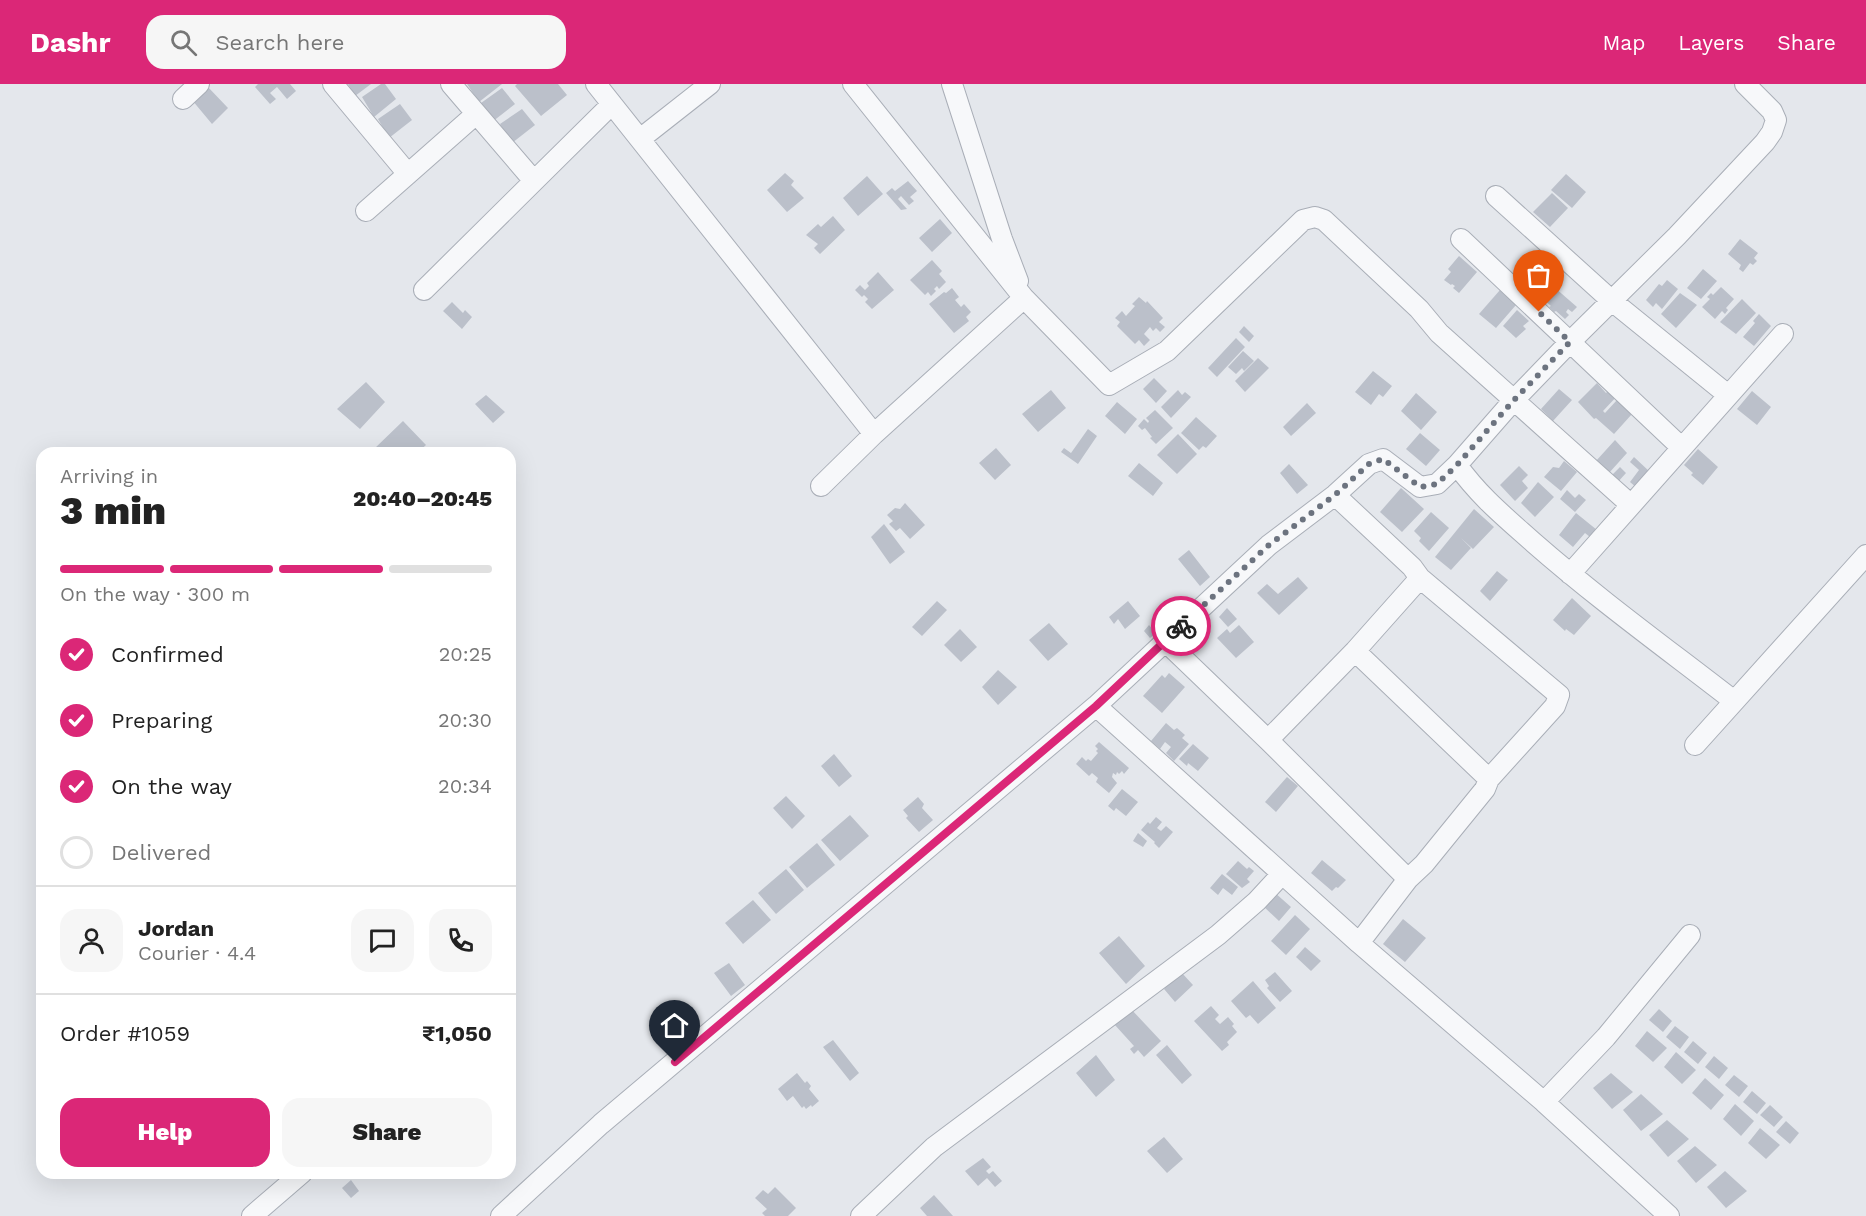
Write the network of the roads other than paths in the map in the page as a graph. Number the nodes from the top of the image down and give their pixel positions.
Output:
1 (199, 84) edge
2 (333, 84) edge
3 (451, 84) edge
4 (596, 84) edge
5 (710, 84) edge
6 (853, 84) edge
7 (952, 84) edge
8 (1745, 84) edge
9 (183, 99) dead end
10 (612, 104) junction
11 (476, 114) junction
12 (640, 139) junction
13 (408, 174) junction
14 (534, 182) junction
15 (1496, 196) dead end
16 (366, 211) dead end
17 (1461, 239) dead end
18 (424, 290) dead end
19 (1024, 298) junction
20 (1612, 301) junction
21 (1783, 334) dead end
22 (1570, 342) junction
23 (1728, 395) junction
24 (1513, 401) junction
25 (874, 434) junction
26 (1682, 448) junction
27 (1457, 465) junction
28 (821, 486) dead end
29 (1335, 495) junction
30 (1631, 505) junction
31 (1866, 555) edge
32 (1570, 574) junction
33 (1419, 578) junction
34 (1165, 641) junction
35 (1355, 651) junction
36 (1734, 701) junction
37 (1096, 706) junction
38 (1268, 740) junction
39 (1695, 745) dead end
40 (1490, 779) junction
41 (1282, 874) junction
42 (1408, 879) junction
43 (1690, 935) dead end
44 (1359, 943) junction
45 (1544, 1102) junction
46 (295, 1179) edge
47 (252, 1216) edge
48 (501, 1216) edge
49 (861, 1216) edge
50 (1669, 1216) edge

1 - 9 street
2 - 13 street
3 - 11 street
4 - 10 street
5 - 12 street
6 - 19 street
7 - 19 street
8 - 20 street
10 - 12 street
10 - 14 street
11 - 13 street
11 - 14 street
12 - 25 street
13 - 16 street
14 - 18 street
15 - 20 street
17 - 22 street
19 - 24 street
19 - 25 street
20 - 22 street
20 - 23 street
21 - 23 street
22 - 24 street
22 - 26 street
23 - 26 street
24 - 27 street
24 - 30 street
25 - 28 street
26 - 30 street
27 - 29 street
27 - 32 street
29 - 33 street
29 - 34 street
30 - 32 street
31 - 36 street
32 - 36 street
33 - 35 street
33 - 40 street
34 - 37 street
34 - 38 street
35 - 38 street
35 - 40 street
36 - 39 street
37 - 41 street
37 - 48 street
38 - 42 street
40 - 42 street
41 - 44 street
41 - 49 street
42 - 44 street
43 - 45 street
44 - 45 street
45 - 50 street
46 - 47 street

